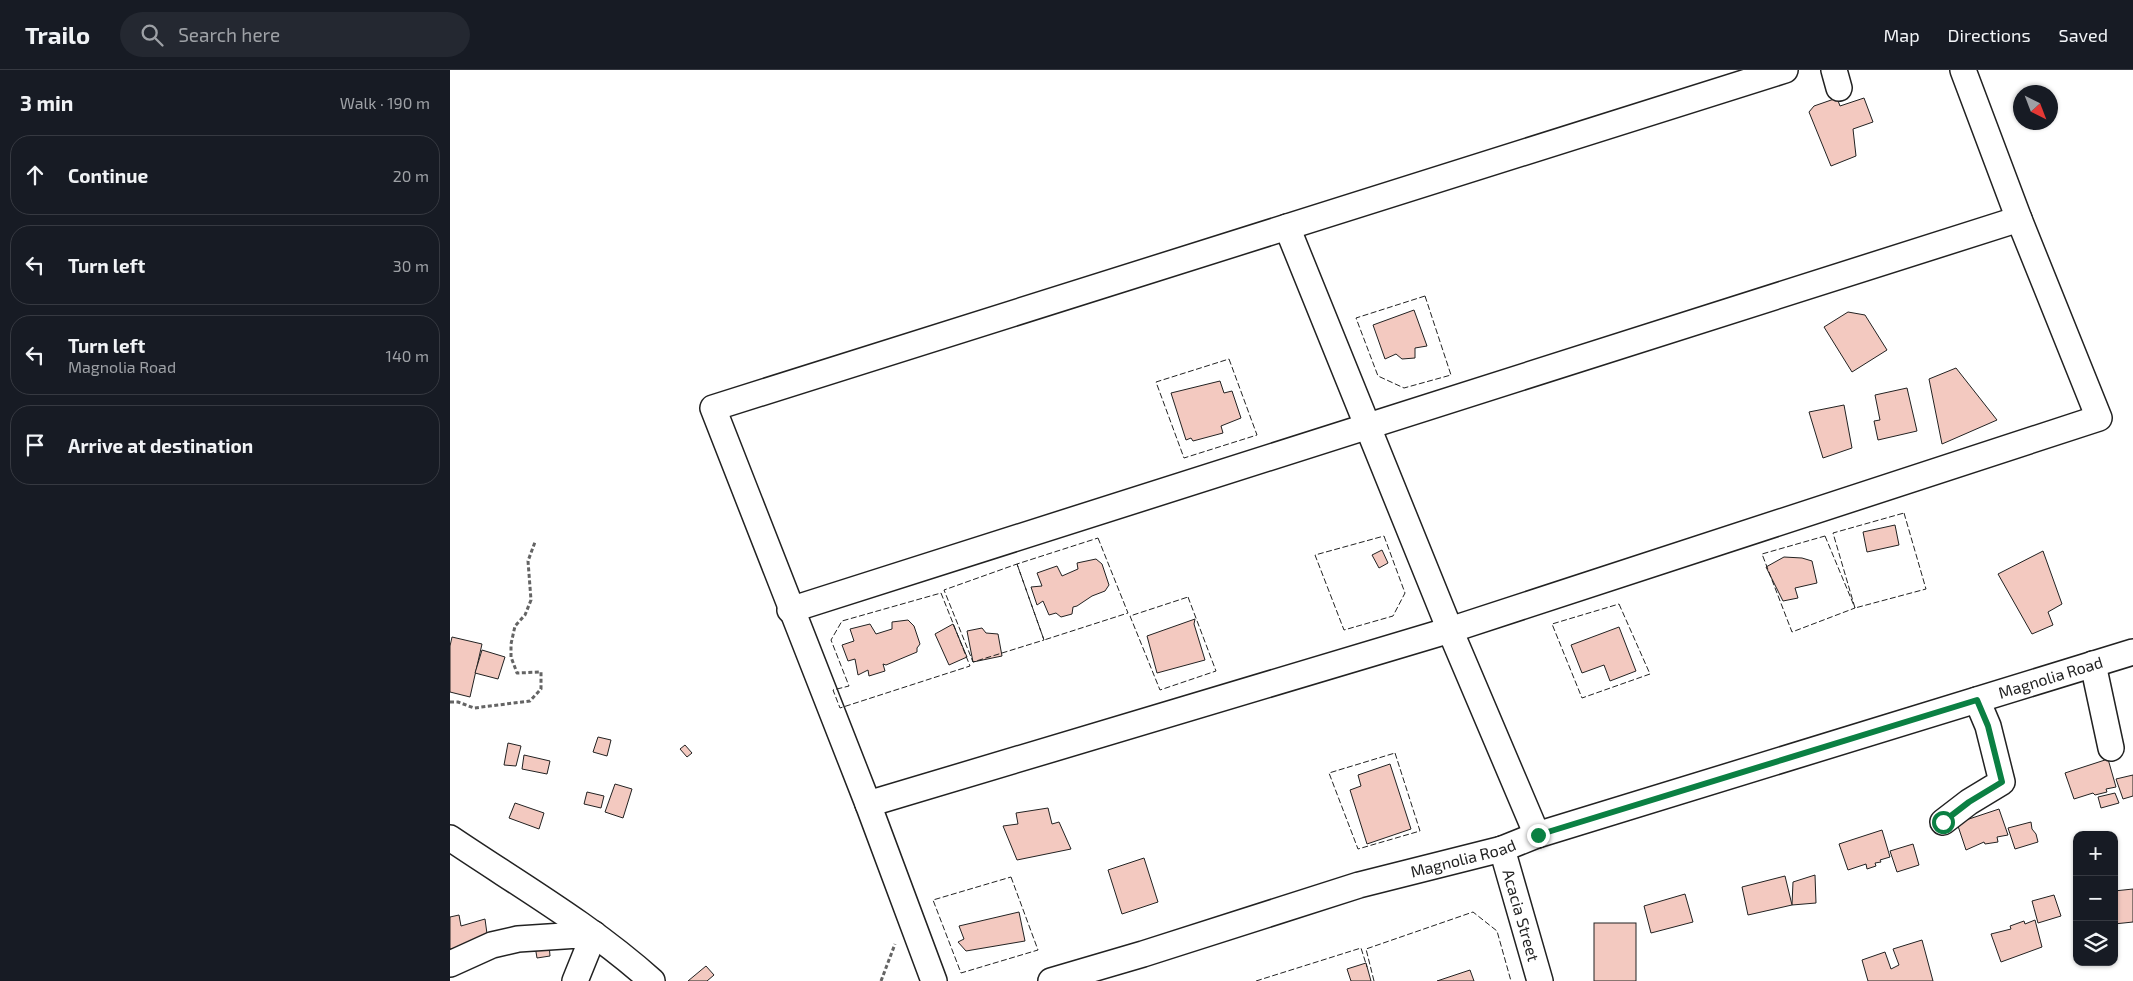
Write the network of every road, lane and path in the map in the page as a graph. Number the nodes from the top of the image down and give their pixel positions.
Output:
1 (1784, 70) edge
2 (1963, 70) edge
3 (2019, 219) junction
4 (1287, 227) junction
5 (1368, 427) junction
6 (535, 542) dead end
7 (790, 610) junction
8 (1450, 630) junction
9 (2133, 652) edge
10 (2093, 664) junction
11 (1977, 700) junction
12 (450, 702) edge
13 (2111, 748) dead end
14 (868, 804) junction
15 (1943, 822) dead end
16 (1538, 835) junction
17 (450, 838) edge
18 (1502, 850) junction
19 (910, 918) junction
20 (594, 934) junction
21 (450, 964) edge
22 (1063, 979) edge
23 (575, 981) edge
24 (652, 981) edge
25 (881, 981) edge
26 (934, 981) edge
27 (1540, 981) edge

1 - 4 street
2 - 3 street
3 - 5 street
3 - 8 street
4 - 5 street
4 - 7 street
5 - 7 street
5 - 8 street
6 - 12 path
7 - 14 street
8 - 14 street
8 - 16 street
9 - 10 street, Magnolia Road
10 - 11 street, Magnolia Road
10 - 13 street
11 - 15 street
11 - 16 street, Magnolia Road
14 - 19 street
16 - 18 street, Magnolia Road
17 - 20 street
18 - 22 street, Magnolia Road
18 - 27 street, Acacia Street
19 - 25 path
19 - 26 street
20 - 21 street
20 - 23 street
20 - 24 street

